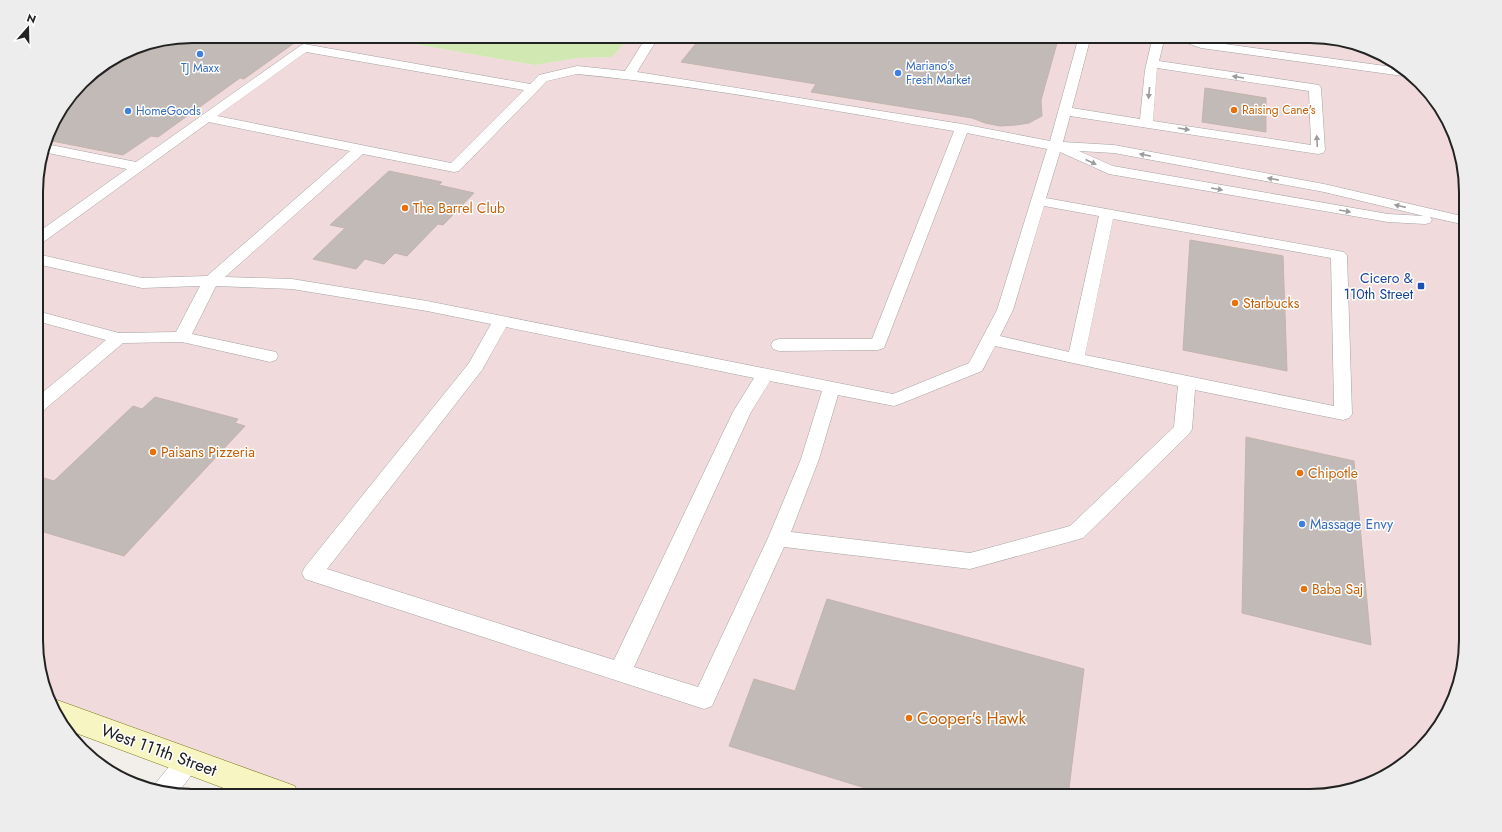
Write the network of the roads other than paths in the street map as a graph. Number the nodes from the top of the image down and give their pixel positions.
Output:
1 (649, 43) edge
2 (1083, 43) edge
3 (1157, 43) edge
4 (1198, 43) edge
5 (1153, 64) junction
6 (1397, 71) edge
7 (629, 75) junction
8 (534, 88) junction
9 (1064, 110) junction
10 (206, 118) junction
11 (1146, 123) junction
12 (962, 128) junction
13 (1055, 146) junction
14 (49, 149) edge
15 (360, 149) junction
16 (138, 167) junction
17 (1038, 201) junction
18 (1107, 214) junction
19 (1459, 220) edge
20 (1459, 222) edge
21 (43, 236) edge
22 (43, 260) edge
23 (211, 281) junction
24 (43, 318) edge
25 (501, 321) junction
26 (182, 337) junction
27 (119, 338) junction
28 (990, 338) junction
29 (778, 345) dead end
30 (270, 356) dead end
31 (1076, 359) junction
32 (765, 374) junction
33 (1187, 381) junction
34 (832, 388) junction
35 (45, 393) edge
36 (778, 538) junction
37 (620, 672) junction
38 (64, 716) edge
39 (188, 761) junction
40 (168, 787) edge
41 (265, 789) edge

1 - 7 lane
2 - 9 lane
3 - 5 lane
4 - 6 lane
5 -> 11 lane
11 -> 5 lane
7 - 8 lane
7 - 12 lane
8 - 10 lane
8 - 15 lane
9 - 11 lane
9 - 13 lane
10 - 15 lane
10 - 16 lane
12 - 13 lane
12 - 29 lane
13 - 17 lane
19 -> 13 lane
13 -> 20 lane
14 - 16 lane
15 - 23 lane
16 - 21 lane
17 - 18 lane
17 - 28 lane
18 - 31 lane
18 - 33 lane
22 - 23 lane
23 - 25 lane
23 - 26 lane
24 - 27 lane
25 - 32 lane
25 - 37 lane
26 - 27 lane
26 - 30 lane
27 - 35 lane
28 - 31 lane
28 - 34 lane
31 - 33 lane
32 - 34 lane
32 - 37 lane
33 - 36 lane
34 - 36 lane
36 - 37 lane
38 - 39 main road, West 111th Street
39 - 40 lane
39 - 41 main road, West 111th Street

